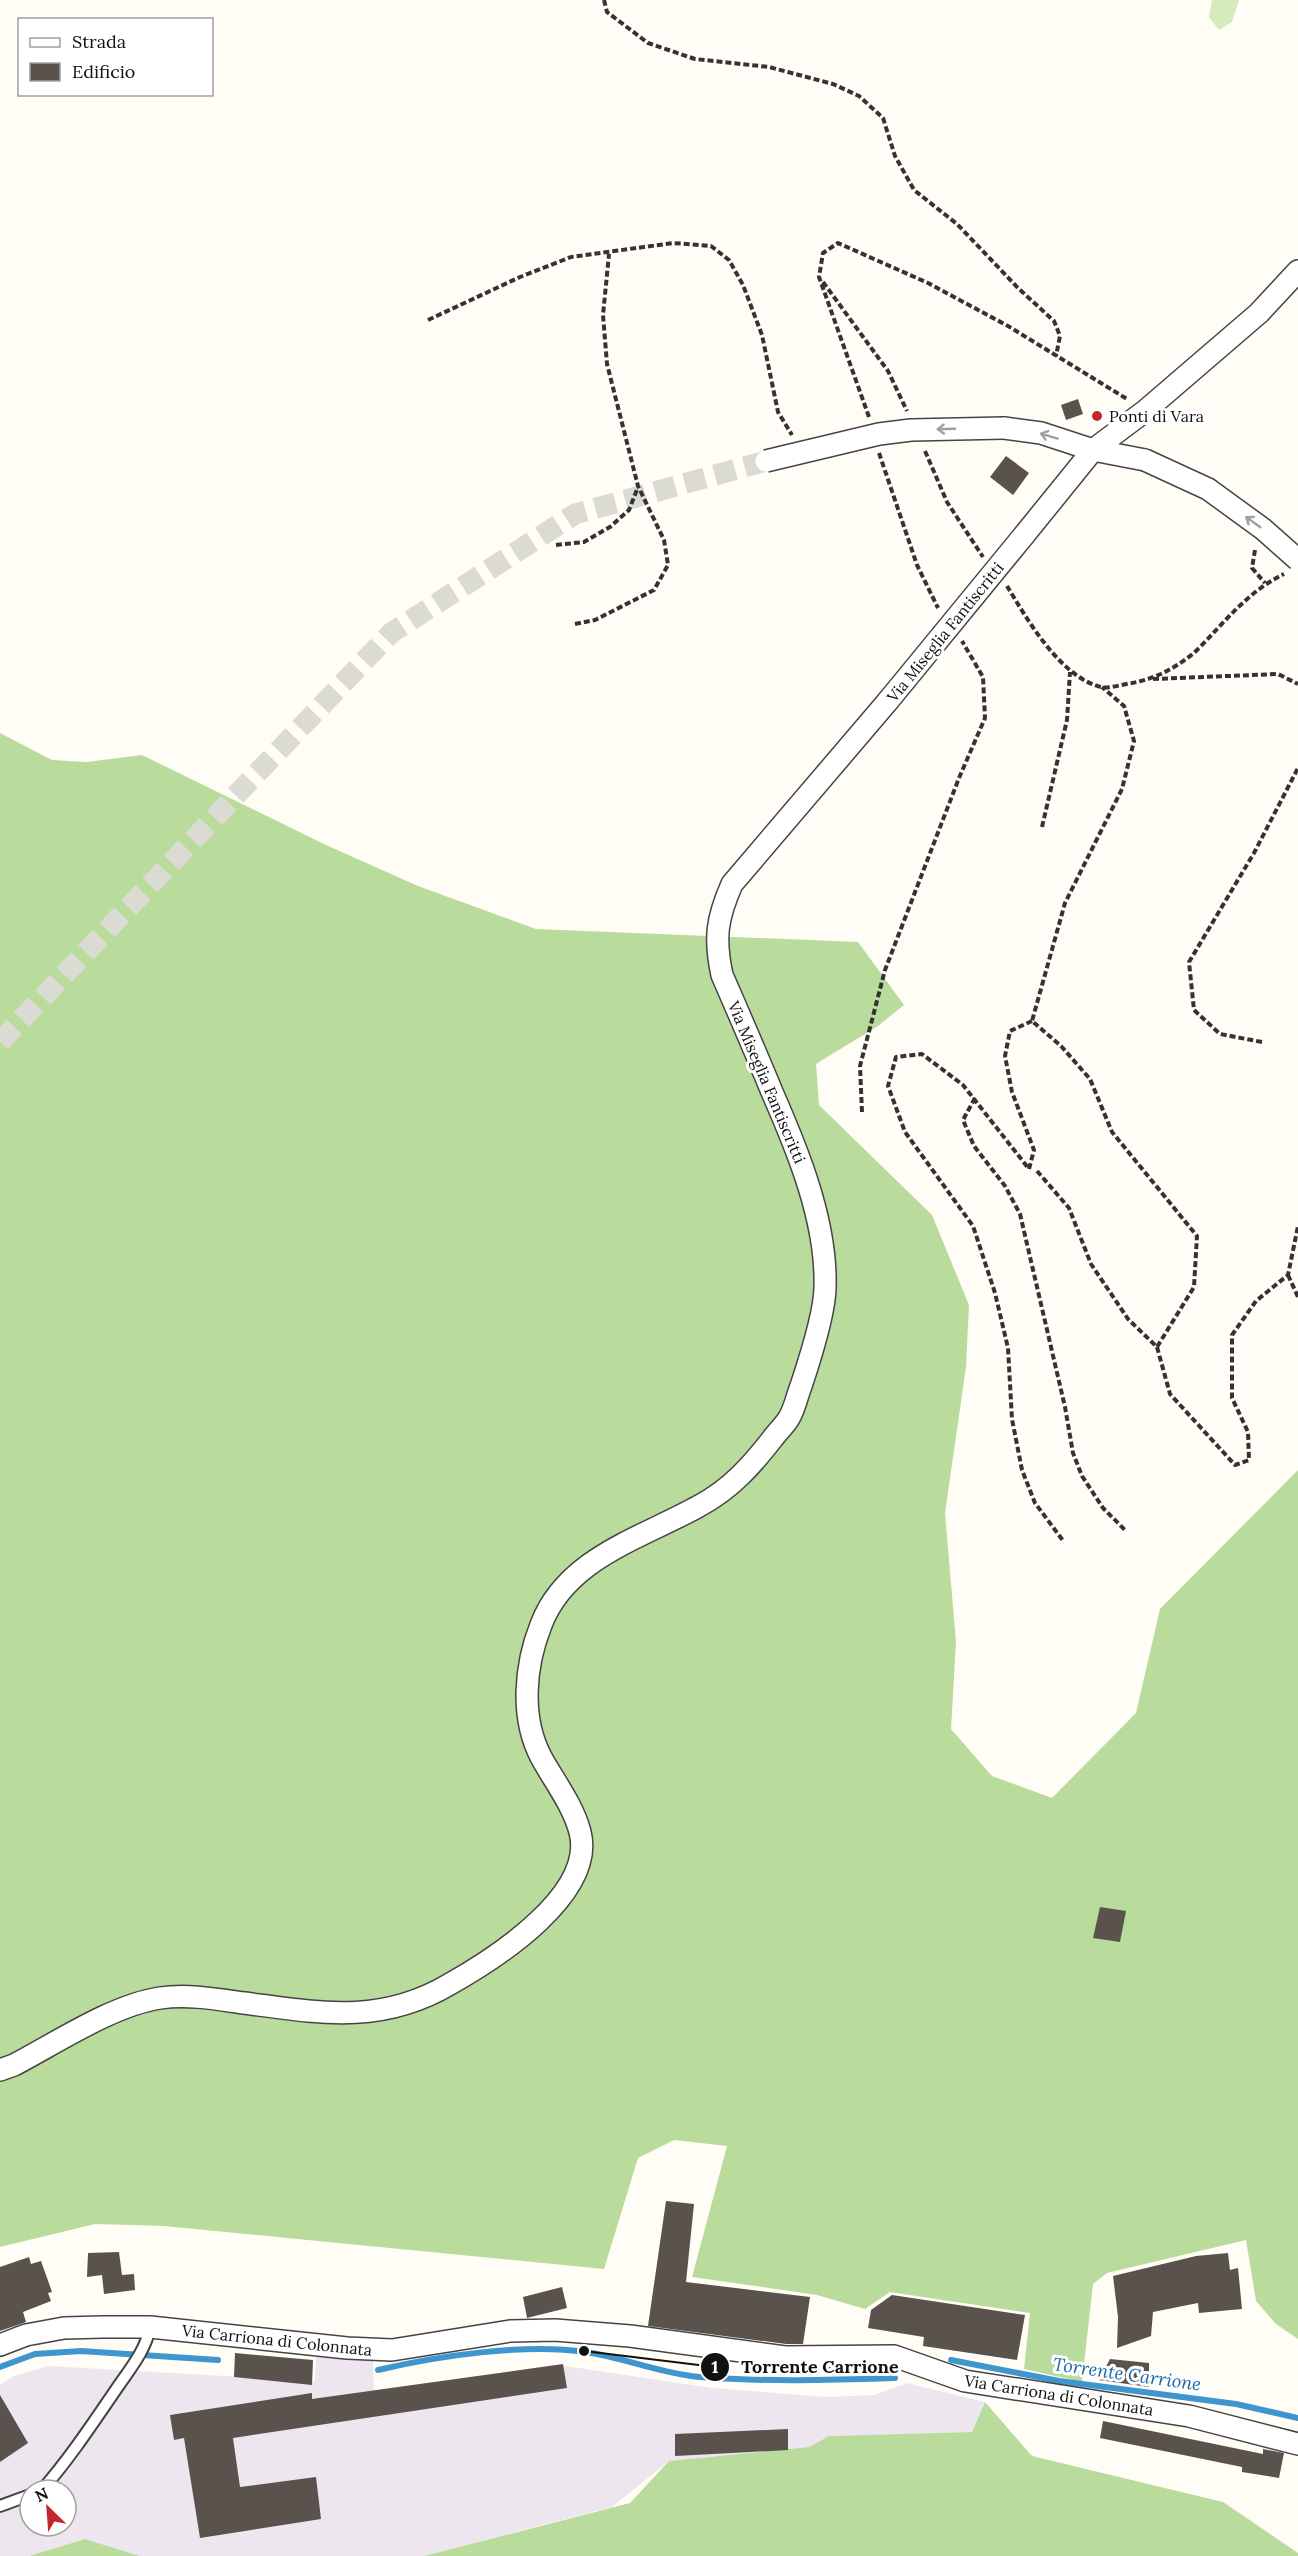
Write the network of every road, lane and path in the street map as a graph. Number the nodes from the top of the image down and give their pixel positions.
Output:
1 (604, 0) edge
2 (609, 254) junction
3 (1298, 271) edge
4 (428, 320) dead end
5 (1056, 356) junction
6 (1145, 411) junction
7 (872, 425) dead end
8 (876, 445) dead end
9 (808, 450) junction
10 (1093, 450) junction
11 (766, 460) tunnel mouth
12 (638, 486) junction
13 (556, 545) dead end
14 (1298, 560) edge
15 (943, 617) dead end
16 (575, 624) dead end
17 (960, 638) dead end
18 (1070, 672) dead end
19 (1153, 680) dead end
20 (1298, 684) edge
21 (1101, 687) dead end
22 (1298, 768) edge
23 (1042, 827) dead end
24 (1032, 1022) junction
25 (1262, 1042) dead end
26 (975, 1098) junction
27 (862, 1112) dead end
28 (1037, 1171) dead end
29 (1298, 1226) edge
30 (1288, 1275) junction
31 (1298, 1297) edge
32 (1157, 1347) junction
33 (1125, 1530) dead end
34 (1064, 1542) dead end
35 (0, 2070) edge
36 (149, 2334) junction
37 (0, 2345) edge
38 (1298, 2444) edge
39 (53, 2478) edge
40 (18, 2499) edge
41 (0, 2506) edge

1 - 5 path
2 - 4 path
2 - 9 path
2 - 12 path
3 - 6 street, Via Miseglia Fantiscritti
5 - 6 path
5 - 7 path
6 - 10 street, Via Miseglia Fantiscritti
8 - 15 path
10 -> 9 street, bridge
9 - 11 street, bridge
14 -> 10 street, bridge
10 - 35 street, Via Miseglia Fantiscritti, bridge
12 - 13 path
12 - 16 path
17 - 27 path
18 - 23 path
19 - 20 path
21 - 24 path
22 - 25 path
24 - 26 path
24 - 32 path
26 - 33 path
26 - 34 path
28 - 32 path
29 - 30 path
30 - 31 path
30 - 32 path
36 - 37 street, Via Carriona di Colonnata
36 - 38 street, Via Carriona di Colonnata
36 - 39 lane
40 - 41 lane

